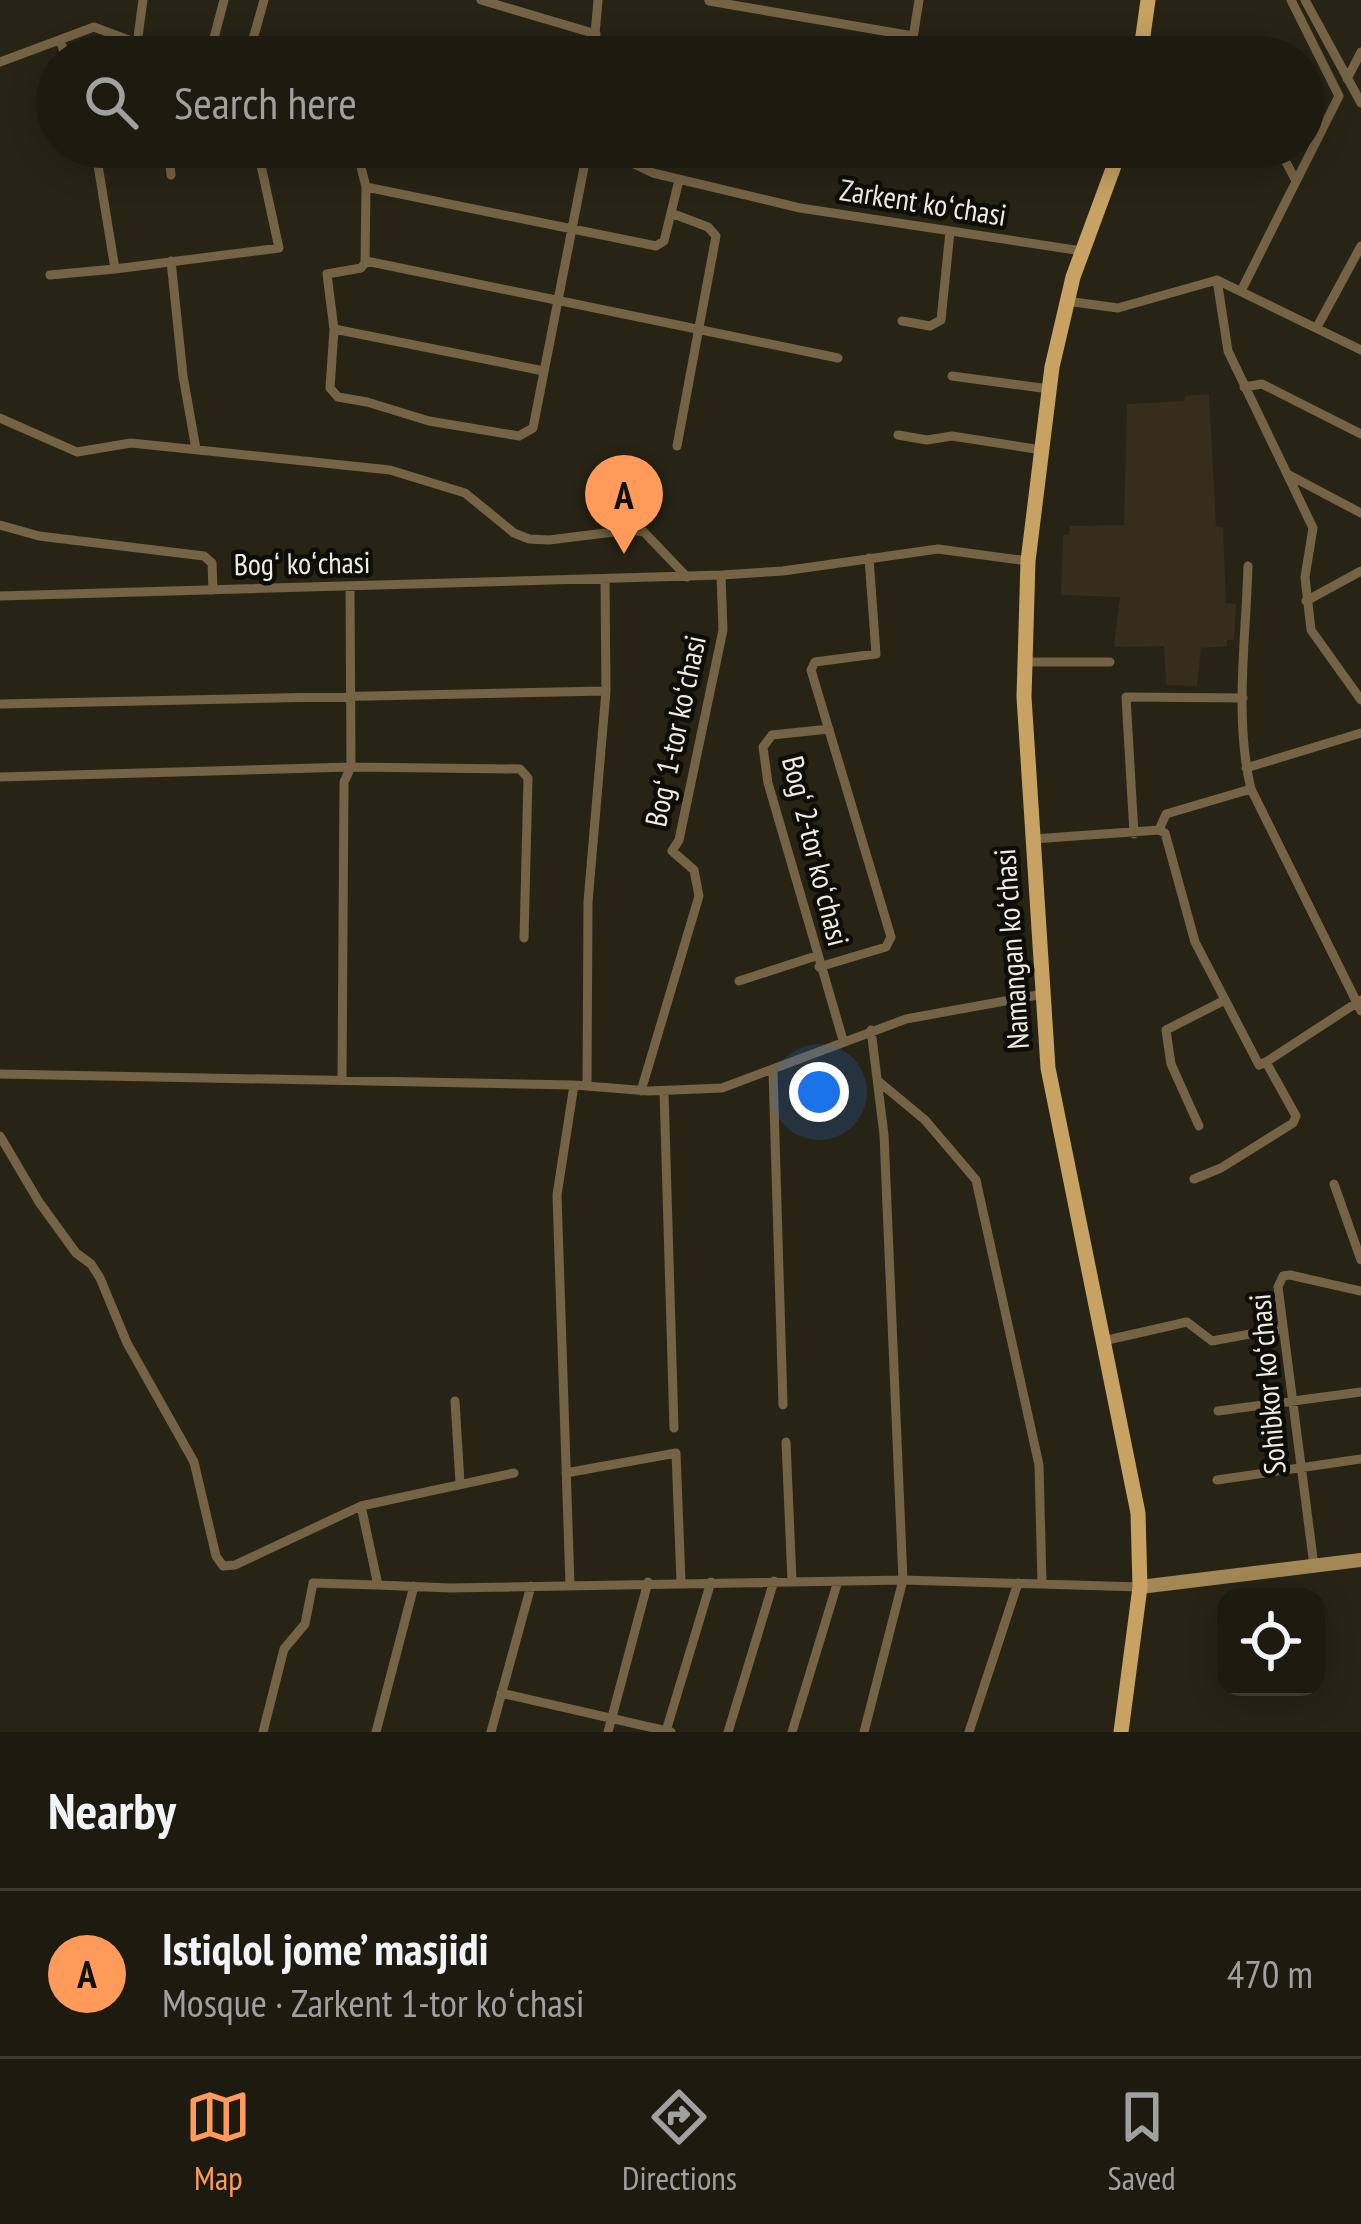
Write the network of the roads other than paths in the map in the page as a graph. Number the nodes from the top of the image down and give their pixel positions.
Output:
1 (143, 0) edge
2 (224, 0) edge
3 (264, 0) edge
4 (481, 0) edge
5 (598, 0) edge
6 (919, 0) edge
7 (1148, 0) edge
8 (1291, 0) edge
9 (1305, 0) edge
10 (709, 1) edge
11 (70, 36) edge
12 (117, 36) edge
13 (137, 36) edge
14 (215, 36) edge
15 (254, 36) edge
16 (595, 36) joint
17 (913, 36) joint
18 (1143, 36) edge
19 (1309, 36) edge
20 (1324, 36) edge
21 (1325, 39) edge
22 (36, 49) edge
23 (1361, 52) edge
24 (0, 62) edge
25 (1325, 67) edge
26 (1346, 79) junction
27 (1361, 103) edge
28 (1325, 125) edge
29 (98, 168) edge
30 (170, 168) edge
31 (261, 168) edge
32 (361, 168) edge
33 (585, 168) edge
34 (642, 168) edge
35 (1114, 168) edge
36 (1290, 168) edge
37 (1303, 168) edge
38 (171, 175) dead end
39 (679, 180) junction
40 (1296, 181) junction
41 (366, 187) junction
42 (671, 213) junction
43 (573, 228) junction
44 (950, 231) junction
45 (1361, 245) edge
46 (1084, 251) junction
47 (366, 260) junction
48 (171, 261) junction
49 (115, 269) junction
50 (50, 274) dead end
51 (1217, 280) junction
52 (1241, 289) junction
53 (558, 299) junction
54 (1066, 301) junction
55 (902, 321) dead end
56 (1317, 327) junction
57 (334, 328) junction
58 (699, 329) junction
59 (1361, 350) edge
60 (838, 358) dead end
61 (544, 370) junction
62 (952, 376) dead end
63 (1049, 388) junction
64 (1244, 388) junction
65 (2, 418) edge
66 (0, 433) edge
67 (1361, 434) edge
68 (898, 435) dead end
69 (677, 446) dead end
70 (196, 449) junction
71 (1042, 450) junction
72 (1289, 475) junction
73 (1361, 513) edge
74 (0, 525) edge
75 (869, 558) junction
76 (1028, 561) junction
77 (1248, 566) dead end
78 (1361, 571) edge
79 (721, 575) junction
80 (687, 577) junction
81 (605, 581) junction
82 (350, 587) junction
83 (213, 590) junction
84 (0, 596) edge
85 (1306, 601) junction
86 (1025, 662) junction
87 (1110, 662) dead end
88 (606, 691) junction
89 (351, 696) junction
90 (1244, 698) junction
91 (1361, 700) edge
92 (0, 704) edge
93 (829, 729) junction
94 (1361, 734) edge
95 (351, 767) junction
96 (1246, 768) junction
97 (0, 777) edge
98 (1251, 789) junction
99 (1160, 830) junction
100 (1134, 833) junction
101 (1031, 839) junction
102 (524, 938) dead end
103 (818, 962) junction
104 (739, 981) dead end
105 (1043, 994) junction
106 (1225, 1000) junction
107 (1360, 1004) edge
108 (871, 1030) junction
109 (842, 1040) junction
110 (1266, 1062) junction
111 (772, 1071) junction
112 (0, 1074) edge
113 (342, 1080) junction
114 (878, 1081) junction
115 (574, 1085) junction
116 (587, 1086) junction
117 (641, 1091) junction
118 (664, 1091) junction
119 (1199, 1126) dead end
120 (0, 1136) edge
121 (1194, 1179) dead end
122 (1334, 1184) dead end
123 (1361, 1260) edge
124 (1361, 1291) edge
125 (1282, 1328) junction
126 (1103, 1341) junction
127 (1361, 1392) edge
128 (455, 1401) dead end
129 (1292, 1401) junction
130 (783, 1405) dead end
131 (1218, 1411) dead end
132 (674, 1428) dead end
133 (786, 1442) dead end
134 (1361, 1459) edge
135 (1299, 1467) junction
136 (514, 1473) dead end
137 (566, 1473) junction
138 (1216, 1480) dead end
139 (460, 1483) junction
140 (361, 1506) junction
141 (1361, 1560) edge
142 (1314, 1567) junction
143 (903, 1580) junction
144 (774, 1581) junction
145 (792, 1581) junction
146 (838, 1581) junction
147 (648, 1582) junction
148 (681, 1582) junction
149 (711, 1582) junction
150 (1018, 1583) junction
151 (1042, 1584) junction
152 (571, 1585) junction
153 (379, 1586) junction
154 (414, 1586) junction
155 (530, 1586) junction
156 (1140, 1587) junction
157 (501, 1693) junction
158 (612, 1718) junction
159 (669, 1731) edge
160 (263, 1732) edge
161 (376, 1732) edge
162 (491, 1732) edge
163 (608, 1732) edge
164 (728, 1732) edge
165 (792, 1732) edge
166 (865, 1732) edge
167 (969, 1732) edge
168 (1120, 1732) edge

1 - 13 street
2 - 14 street
3 - 15 street
4 - 16 street
5 - 16 street
6 - 17 street
7 - 18 main road
8 - 19 street
9 - 20 street
10 - 17 street
11 - 12 street
21 - 26 street
22 - 24 street
23 - 26 street
25 - 28 street
26 - 27 street
29 - 49 street
30 - 38 street
31 - 48 street
32 - 41 street
33 - 43 street
34 - 39 street, Zarkent koʻchasi
35 - 46 main road, Namangan koʻchasi
36 - 40 street
37 - 40 street
39 - 42 street
39 - 44 street, Zarkent koʻchasi
40 - 52 street
41 - 43 street
41 - 47 street
42 - 43 street
42 - 58 street
43 - 53 street
44 - 46 street, Zarkent koʻchasi
44 - 55 street
45 - 56 street
46 - 54 main road, Namangan koʻchasi
47 - 53 street
47 - 57 street
48 - 49 street
48 - 70 street
49 - 50 street
51 - 52 street
51 - 54 street
51 - 64 street
52 - 56 street
53 - 58 street
53 - 61 street
54 - 63 main road, Namangan koʻchasi
56 - 59 street
57 - 61 street
57 - 61 street
58 - 60 street
58 - 69 street
62 - 63 street
63 - 71 main road, Namangan koʻchasi
64 - 67 street
64 - 72 street
65 - 66 street
65 - 70 street
68 - 71 street
70 - 80 street
71 - 76 main road, Namangan koʻchasi
72 - 73 street
72 - 85 street
74 - 83 street
75 - 76 street, Bogʻ koʻchasi
75 - 79 street, Bogʻ koʻchasi
75 - 93 street, Bogʻ 2-tor koʻchasi
76 - 86 main road, Namangan koʻchasi
77 - 90 street
78 - 85 street
79 - 80 street, Bogʻ koʻchasi
79 - 117 street, Bogʻ 1-tor koʻchasi
80 - 81 street, Bogʻ koʻchasi
81 - 82 street, Bogʻ koʻchasi
81 - 88 street
82 - 83 street, Bogʻ koʻchasi
82 - 89 street
83 - 84 street, Bogʻ koʻchasi
85 - 91 street
86 - 87 street
86 - 101 main road, Namangan koʻchasi
88 - 89 street
88 - 116 street
89 - 92 street
89 - 95 street
90 - 96 street
90 - 100 street
93 - 103 street, Bogʻ 2-tor koʻchasi
93 - 103 street, Bogʻ 2-tor koʻchasi
94 - 96 street
95 - 97 street
95 - 102 street
95 - 113 street
96 - 98 street
98 - 99 street
98 - 107 street
99 - 100 street
99 - 106 street
100 - 101 street
101 - 105 main road, Namangan koʻchasi
103 - 104 street
103 - 109 street, Bogʻ 2-tor koʻchasi
105 - 108 street
105 - 126 main road, Namangan koʻchasi
106 - 110 street
106 - 119 street
107 - 110 street
108 - 109 street
108 - 114 street
109 - 111 street
110 - 121 street
111 - 118 street
111 - 130 street
112 - 113 street
113 - 115 street
114 - 143 street
114 - 151 street
115 - 116 street
115 - 137 street
116 - 117 street
117 - 118 street
118 - 132 street
120 - 140 street
122 - 123 street
124 - 125 street, Sohibkor koʻchasi
125 - 126 street
125 - 129 street, Sohibkor koʻchasi
126 - 156 main road, Namangan koʻchasi
127 - 129 street
128 - 139 street
129 - 131 street
129 - 135 street, Sohibkor koʻchasi
133 - 145 street
134 - 135 street
135 - 138 street
135 - 142 street, Sohibkor koʻchasi
136 - 139 street
137 - 148 street
137 - 152 street
139 - 140 street
140 - 153 street
141 - 142 main road
142 - 156 main road
143 - 146 street
143 - 150 street
143 - 166 street
144 - 145 street
144 - 149 street
144 - 164 street
145 - 146 street
146 - 165 street
147 - 148 street
147 - 152 street
147 - 158 street
148 - 149 street
149 - 159 street
150 - 151 street
150 - 167 street
151 - 156 street
152 - 155 street
153 - 154 street
153 - 160 street
154 - 155 street
154 - 161 street
155 - 157 street
156 - 168 main road, Namangan koʻchasi
157 - 158 street
157 - 162 street
158 - 159 street
158 - 163 street

